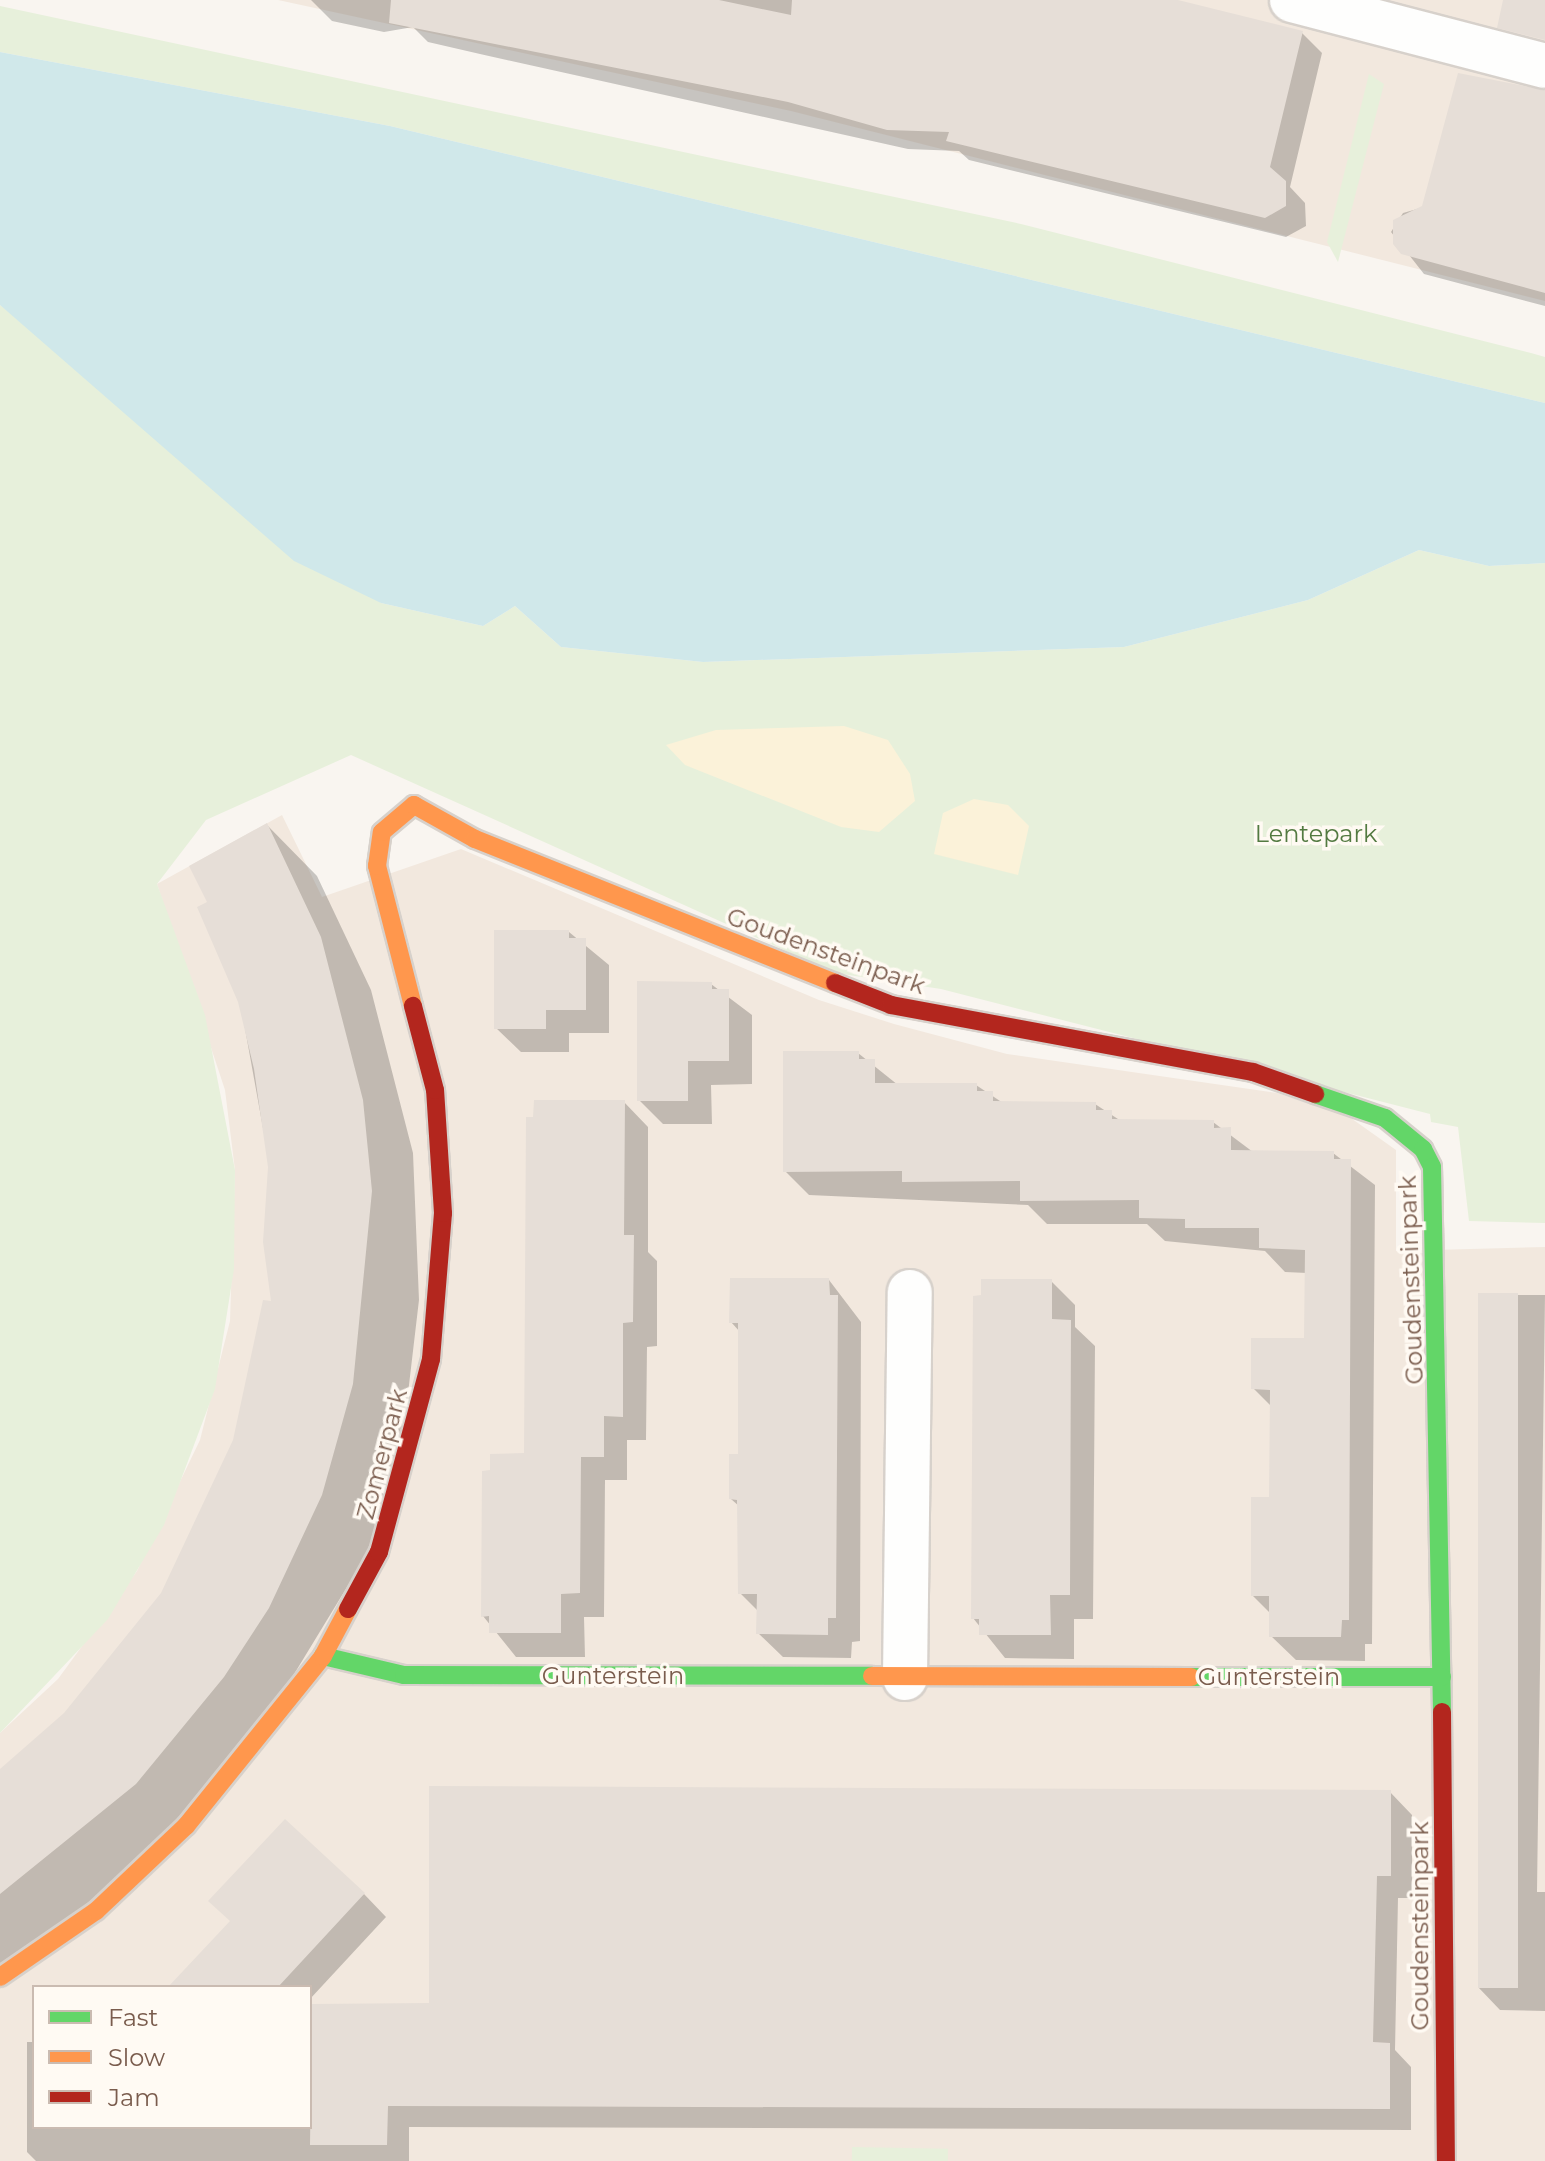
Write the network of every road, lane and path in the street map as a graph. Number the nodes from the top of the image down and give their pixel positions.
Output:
1 (1292, 0) edge
2 (1394, 11) edge
3 (1545, 66) edge
4 (402, 808) joint
5 (910, 1292) dead end
6 (323, 1656) junction
7 (1442, 1677) junction
8 (905, 1678) junction
9 (0, 1977) edge
10 (1446, 2161) edge

1 - 2 street
2 - 3 street
4 - 6 street, Zomerpark
4 - 7 street, Goudensteinpark
5 - 8 street
6 - 8 street, Gunterstein
6 - 9 street, Zomerpark
7 - 8 street, Gunterstein
7 - 10 street, Goudensteinpark

